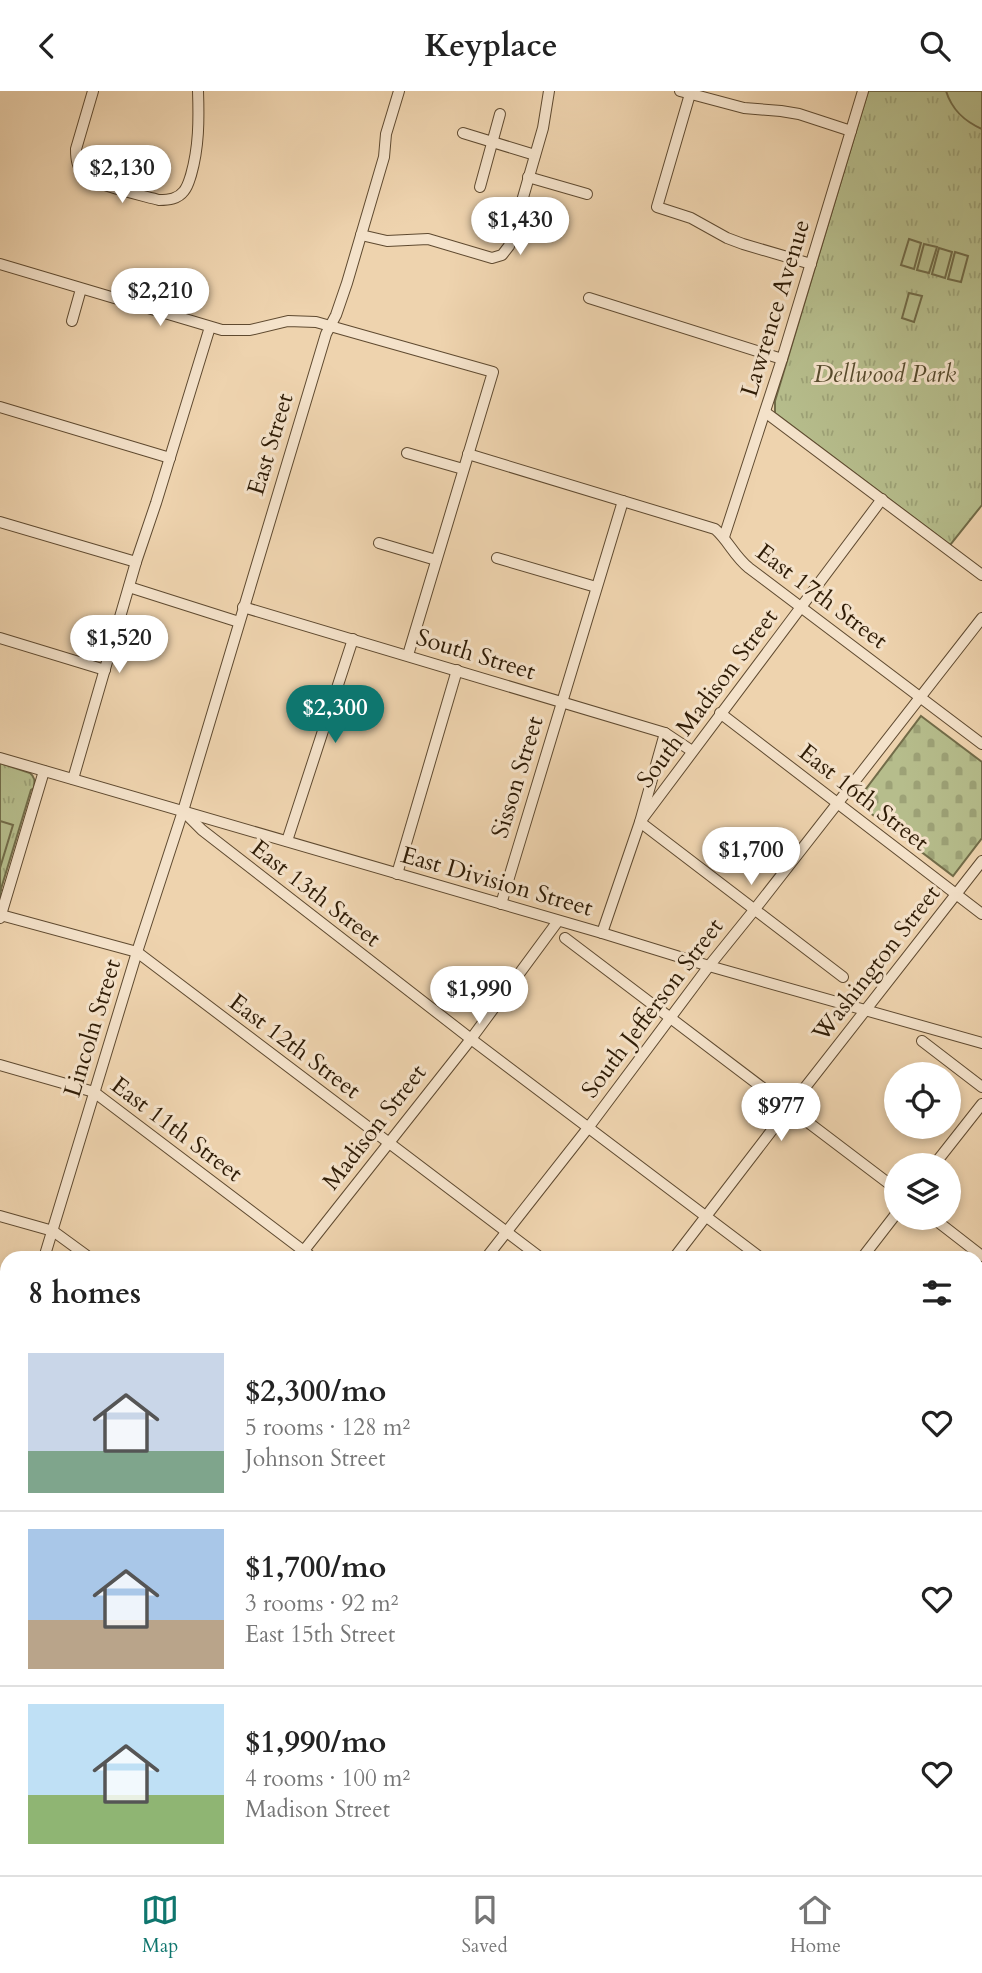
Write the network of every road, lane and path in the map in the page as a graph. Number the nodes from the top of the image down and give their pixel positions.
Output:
1 (93, 91) edge
2 (198, 91) edge
3 (399, 91) edge
4 (549, 91) edge
5 (863, 91) edge
6 (685, 93) edge
7 (500, 114) dead end
8 (851, 131) junction
9 (463, 133) dead end
10 (492, 142) junction
11 (535, 155) junction
12 (528, 177) junction
13 (480, 187) dead end
14 (587, 194) dead end
15 (361, 235) junction
16 (0, 264) edge
17 (811, 264) junction
18 (81, 289) junction
19 (589, 298) dead end
20 (72, 321) dead end
21 (332, 325) junction
22 (210, 327) junction
23 (782, 359) junction
24 (0, 407) edge
25 (765, 412) junction
26 (407, 453) dead end
27 (468, 454) junction
28 (170, 458) junction
29 (463, 470) junction
30 (882, 499) junction
31 (623, 501) junction
32 (0, 522) edge
33 (724, 537) junction
34 (379, 543) dead end
35 (497, 558) dead end
36 (436, 560) junction
37 (136, 562) junction
38 (982, 575) edge
39 (129, 587) junction
40 (596, 587) junction
41 (243, 607) junction
42 (802, 608) junction
43 (982, 618) edge
44 (239, 622) junction
45 (0, 638) edge
46 (353, 639) junction
47 (408, 655) junction
48 (105, 670) junction
49 (457, 670) junction
50 (920, 696) junction
51 (562, 702) junction
52 (720, 713) junction
53 (665, 733) junction
54 (982, 744) edge
55 (692, 751) junction
56 (0, 758) edge
57 (44, 771) junction
58 (73, 779) junction
59 (839, 802) junction
60 (183, 811) junction
61 (640, 822) junction
62 (287, 841) junction
63 (982, 861) edge
64 (397, 874) junction
65 (956, 894) junction
66 (501, 904) junction
67 (755, 909) junction
68 (982, 914) edge
69 (1, 917) edge
70 (558, 921) junction
71 (602, 933) junction
72 (565, 938) dead end
73 (137, 952) junction
74 (709, 966) junction
75 (843, 977) dead end
76 (866, 1011) junction
77 (670, 1017) junction
78 (471, 1039) junction
79 (922, 1041) dead end
80 (982, 1043) edge
81 (0, 1065) edge
82 (982, 1087) edge
83 (94, 1092) junction
84 (982, 1104) edge
85 (789, 1108) junction
86 (588, 1128) junction
87 (389, 1144) junction
88 (943, 1153) edge
89 (884, 1180) edge
90 (0, 1216) edge
91 (707, 1217) junction
92 (884, 1230) edge
93 (948, 1230) edge
94 (53, 1231) junction
95 (506, 1232) junction
96 (46, 1251) edge
97 (80, 1251) edge
98 (296, 1251) edge
99 (304, 1251) edge
100 (491, 1251) edge
101 (532, 1251) edge
102 (680, 1251) edge
103 (752, 1251) edge
104 (868, 1251) edge
105 (976, 1251) edge

1 - 2 street
3 - 15 street, East Street
4 - 11 street
5 - 8 street, Lawrence Avenue
6 - 8 street
6 - 17 street
7 - 10 street
8 - 17 street, Lawrence Avenue
9 - 10 street
10 - 11 street
10 - 13 street
11 - 12 street
12 - 14 street
12 - 15 street
15 - 21 street, East Street
16 - 18 street
17 - 23 street, Lawrence Avenue
18 - 20 street
18 - 22 street
19 - 23 street
21 - 22 street
21 - 27 street
21 - 41 street, East Street
22 - 28 street
23 - 25 street, Lawrence Avenue
24 - 28 street
25 - 30 street
25 - 33 street, Lawrence Avenue
26 - 29 street
27 - 29 street
27 - 31 street, East 17th Street
28 - 37 street
29 - 36 street
30 - 38 street
30 - 42 street, South Madison Street
31 - 33 street, East 17th Street
31 - 40 street, Sisson Street
32 - 37 street
33 - 42 street, East 17th Street
34 - 36 street
35 - 40 street
36 - 47 street
37 - 39 street
39 - 44 street
39 - 48 street
40 - 51 street, Sisson Street
41 - 44 street, East Street
41 - 46 street, South Street
42 - 50 street, East 17th Street
42 - 52 street, South Madison Street
43 - 50 street, South Jefferson Street
44 - 60 street, East Street
45 - 48 street
46 - 47 street, South Street
46 - 62 street
47 - 49 street, South Street
48 - 58 street
49 - 51 street, South Street
49 - 64 street
50 - 54 street, East 17th Street
50 - 59 street, South Jefferson Street
51 - 53 street, South Street
51 - 66 street, Sisson Street
52 - 55 street, South Madison Street
52 - 59 street, East 16th Street
53 - 55 street, South Street
53 - 61 street
55 - 61 street, South Madison Street
56 - 57 street, East Division Street
57 - 58 street, East Division Street
57 - 69 street
58 - 60 street, East Division Street
59 - 65 street, East 16th Street
59 - 67 street, South Jefferson Street
60 - 62 street, East Division Street
60 - 73 street, Lincoln Street
60 - 78 street, East 13th Street
61 - 67 street
61 - 71 street
62 - 64 street, East Division Street
63 - 65 street, Washington Street
64 - 66 street, East Division Street
65 - 68 street, East 16th Street
65 - 76 street, Washington Street
66 - 70 street, East Division Street
67 - 74 street, South Jefferson Street
67 - 75 street
69 - 73 street, East 12th Street
70 - 71 street, East Division Street
70 - 78 street, Madison Street
71 - 74 street, East Division Street
72 - 77 street
73 - 83 street, Lincoln Street
73 - 87 street, East 12th Street
74 - 76 street, East Division Street
74 - 77 street, South Jefferson Street
76 - 80 street, East Division Street
76 - 85 street, Washington Street
77 - 85 street
77 - 86 street, South Jefferson Street
78 - 86 street, East 13th Street
78 - 87 street, Madison Street
79 - 82 street
81 - 83 street, East 11th Street
83 - 94 street, Lincoln Street
83 - 98 street, East 11th Street
84 - 88 street
85 - 89 street
85 - 91 street, Washington Street
86 - 91 street, East 13th Street
86 - 95 street, South Jefferson Street
87 - 95 street, East 12th Street
87 - 99 street, Madison Street
90 - 94 street
91 - 102 street, Washington Street
91 - 103 street, East 13th Street
92 - 104 street
93 - 105 street
94 - 96 street, Lincoln Street
94 - 97 street
95 - 100 street, South Jefferson Street
95 - 101 street, East 12th Street

